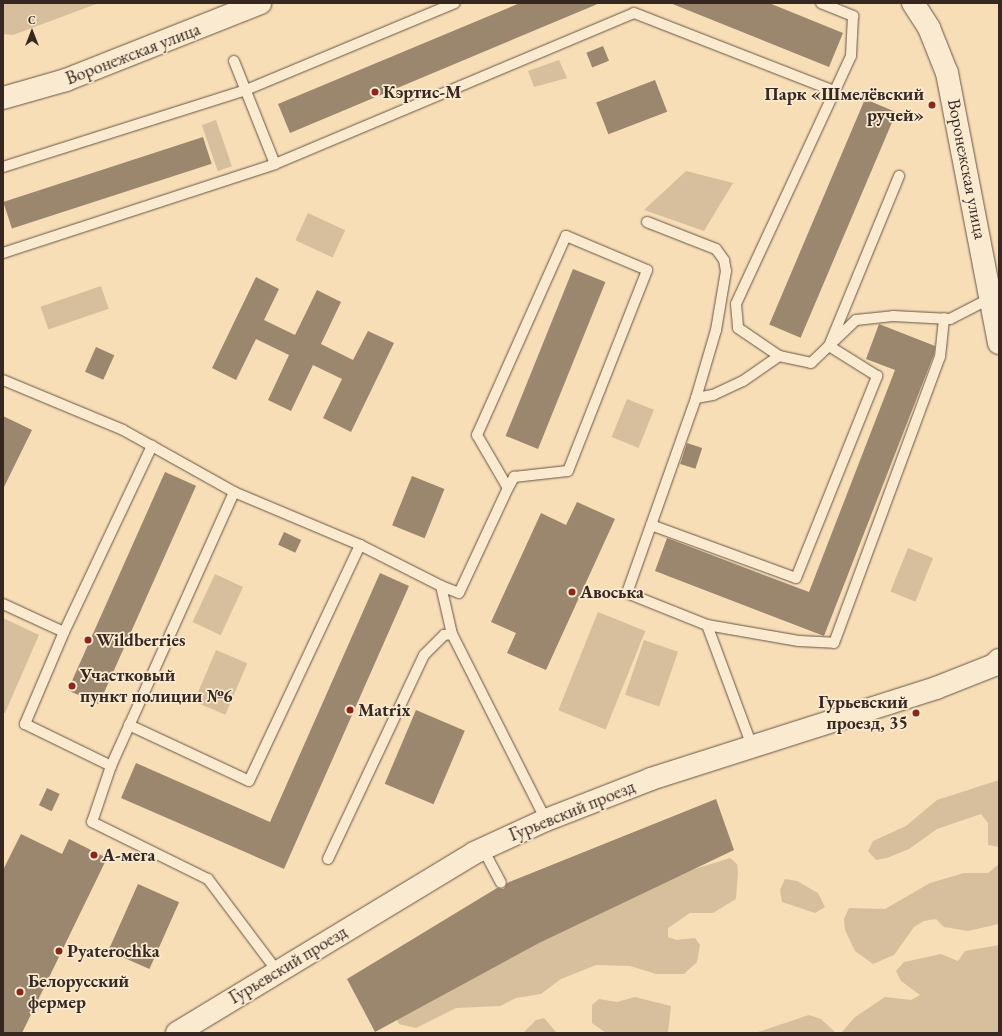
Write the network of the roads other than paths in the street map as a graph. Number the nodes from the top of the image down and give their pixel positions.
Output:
1 (260, 3) edge
2 (455, 3) edge
3 (821, 3) edge
4 (913, 3) edge
5 (234, 61) dead end
6 (246, 90) junction
7 (834, 91) junction
8 (3, 98) edge
9 (275, 164) junction
10 (3, 167) edge
11 (900, 176) dead end
12 (647, 222) dead end
13 (3, 253) edge
14 (992, 298) junction
15 (944, 318) junction
16 (999, 343) edge
17 (829, 346) junction
18 (779, 356) junction
19 (3, 380) edge
20 (696, 398) junction
21 (152, 446) junction
22 (508, 488) junction
23 (234, 492) junction
24 (651, 525) junction
25 (360, 545) junction
26 (441, 586) junction
27 (3, 604) edge
28 (707, 625) junction
29 (64, 632) junction
30 (452, 634) junction
31 (999, 660) edge
32 (130, 725) junction
33 (752, 746) junction
34 (111, 766) junction
35 (546, 820) junction
36 (483, 849) junction
37 (328, 859) dead end
38 (501, 883) dead end
39 (277, 971) junction
40 (177, 1033) edge

1 - 8 street, Воронежская улица
2 - 6 lane
3 - 7 lane
4 - 14 street, Воронежская улица
5 - 6 lane
6 - 9 lane
6 - 10 lane
7 - 9 lane
7 - 18 lane
9 - 13 lane
11 - 17 lane
12 - 20 lane
14 - 15 lane
14 - 16 street, Воронежская улица
15 - 17 lane
15 - 28 lane
17 - 18 lane
17 - 24 lane
18 - 20 lane
19 - 21 lane
20 - 24 lane
21 - 23 lane
21 - 29 lane
22 - 22 lane
22 - 26 lane
23 - 25 lane
23 - 32 lane
24 - 28 lane
25 - 26 lane
25 - 32 lane
26 - 30 lane
27 - 29 lane
28 - 33 lane
29 - 34 lane
30 - 35 lane
30 - 37 lane
31 - 33 street, Гурьевский проезд
32 - 34 lane
33 - 35 street, Гурьевский проезд
34 - 39 lane
35 - 36 street, Гурьевский проезд
36 - 38 lane
36 - 39 street, Гурьевский проезд
39 - 40 street, Гурьевский проезд

